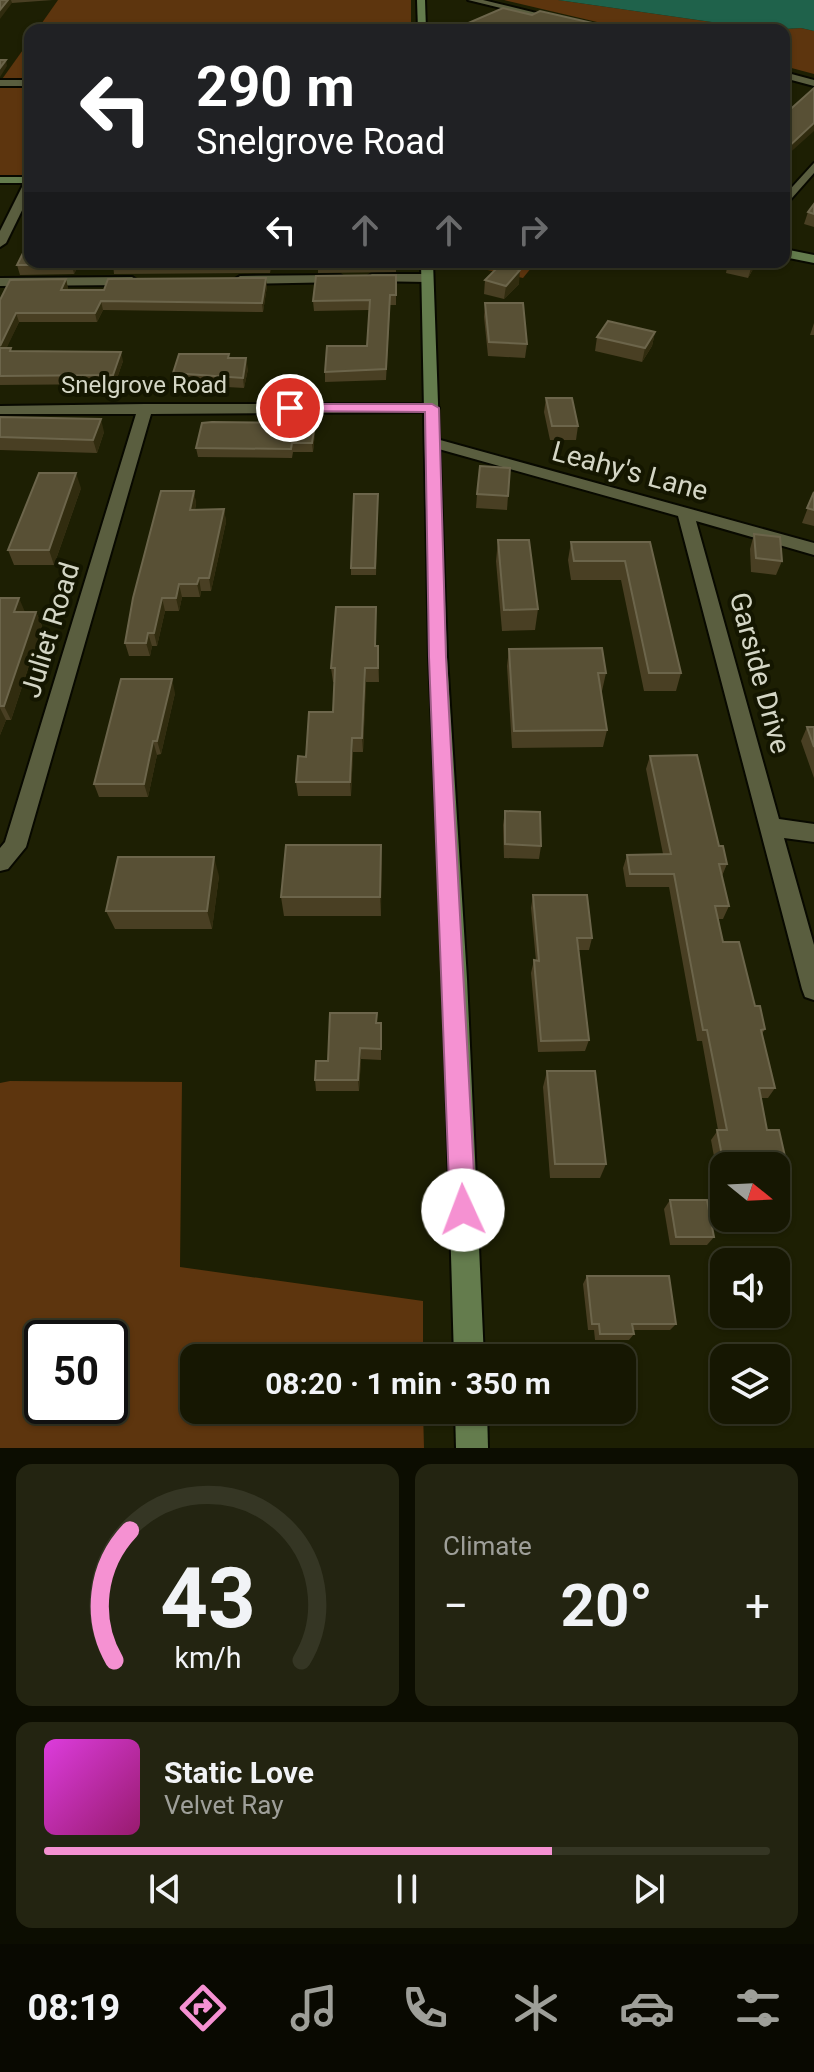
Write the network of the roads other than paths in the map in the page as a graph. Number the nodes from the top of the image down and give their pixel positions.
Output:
1 (421, 0) edge
2 (472, 0) edge
3 (422, 24) edge
4 (576, 24) edge
5 (790, 77) edge
6 (0, 83) edge
7 (24, 83) edge
8 (814, 83) edge
9 (814, 166) edge
10 (0, 180) edge
11 (24, 182) edge
12 (24, 194) edge
13 (790, 196) edge
14 (0, 243) edge
15 (790, 254) edge
16 (814, 259) edge
17 (427, 270) edge
18 (348, 279) edge
19 (364, 279) edge
20 (221, 280) edge
21 (142, 281) edge
22 (0, 282) edge
23 (145, 408) junction
24 (432, 408) junction
25 (0, 410) edge
26 (433, 443) junction
27 (685, 513) junction
28 (814, 549) edge
29 (772, 827) junction
30 (814, 833) edge
31 (0, 862) edge
32 (814, 989) edge
33 (468, 1344) edge
34 (471, 1424) edge
35 (472, 1448) edge

1 - 3 main road
2 - 4 street
5 - 8 street
6 - 7 street
9 - 13 street
10 - 11 main road
12 - 14 street
15 - 16 main road
17 - 19 street
17 - 24 main road
18 - 20 street
21 - 22 street
23 - 24 street, Snelgrove Road
23 - 25 street, Snelgrove Road
23 - 31 street, Juliet Road
24 - 26 main road
26 - 27 street, Leahy's Lane
26 - 33 main road
27 - 28 street, Leahy's Lane
27 - 29 street, Garside Drive
29 - 30 street
29 - 32 street, Garside Drive
34 - 35 main road

